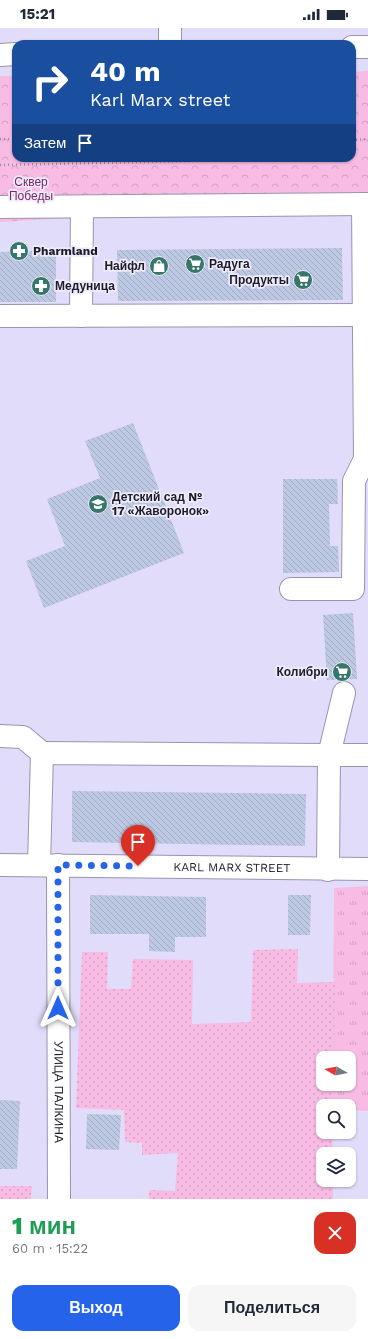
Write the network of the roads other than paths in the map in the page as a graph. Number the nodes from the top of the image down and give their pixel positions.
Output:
1 (170, 28) edge
2 (170, 40) edge
3 (356, 47) edge
4 (368, 47) edge
5 (12, 54) edge
6 (0, 55) edge
7 (366, 204) edge
8 (82, 207) junction
9 (0, 208) edge
10 (366, 315) edge
11 (0, 316) edge
12 (81, 316) junction
13 (291, 589) dead end
14 (344, 693) dead end
15 (0, 736) edge
16 (42, 753) junction
17 (329, 755) junction
18 (368, 755) edge
19 (0, 865) edge
20 (49, 865) junction
21 (368, 869) edge
22 (328, 870) junction
23 (58, 1199) edge

1 - 2 street
3 - 4 street
5 - 6 street
7 - 8 street
7 - 10 street
8 - 9 street
8 - 12 street
10 - 12 street
10 - 13 street
11 - 12 street
14 - 17 street
15 - 16 street
16 - 17 street
16 - 20 street, УЛИЦА ПАЛКИНА
17 - 18 street
17 - 22 street
19 - 20 street, KARL MARX STREET
20 - 22 street, KARL MARX STREET
20 - 23 street, УЛИЦА ПАЛКИНА
21 - 22 street, KARL MARX STREET

